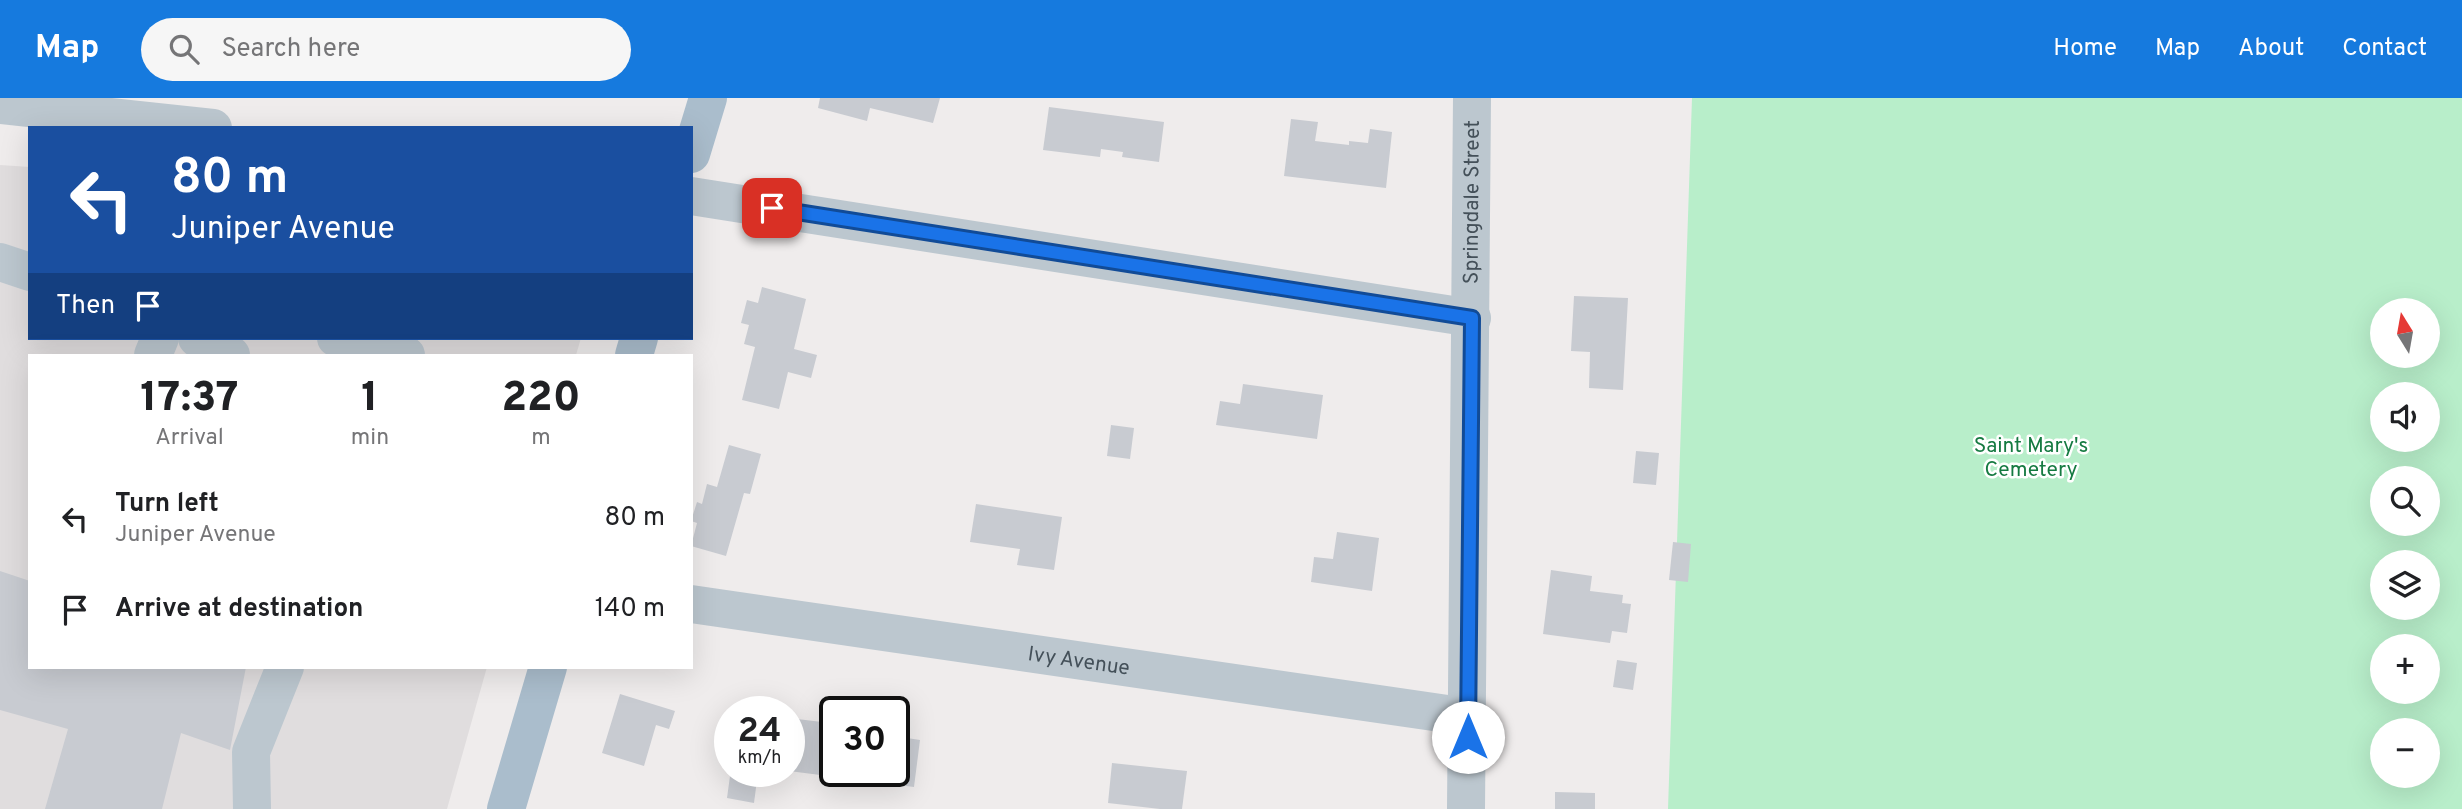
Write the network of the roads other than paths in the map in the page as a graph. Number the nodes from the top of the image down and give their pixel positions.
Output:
1 (708, 98) edge
2 (1472, 98) edge
3 (0, 106) edge
4 (195, 126) edge
5 (693, 147) edge
6 (693, 196) edge
7 (0, 262) edge
8 (28, 271) edge
9 (1472, 318) junction
10 (200, 340) edge
11 (344, 340) edge
12 (227, 354) edge
13 (403, 354) edge
14 (693, 604) edge
15 (284, 669) edge
16 (547, 669) edge
17 (1468, 717) junction
18 (252, 809) edge
19 (506, 809) edge
20 (1466, 809) edge

1 - 5 main road
2 - 9 street, Springdale Street
3 - 4 street
6 - 9 street
7 - 8 street
9 - 17 street, Springdale Street
10 - 12 street
11 - 13 street
14 - 17 street, Ivy Avenue
15 - 18 street
16 - 19 main road
17 - 20 street, Springdale Street

